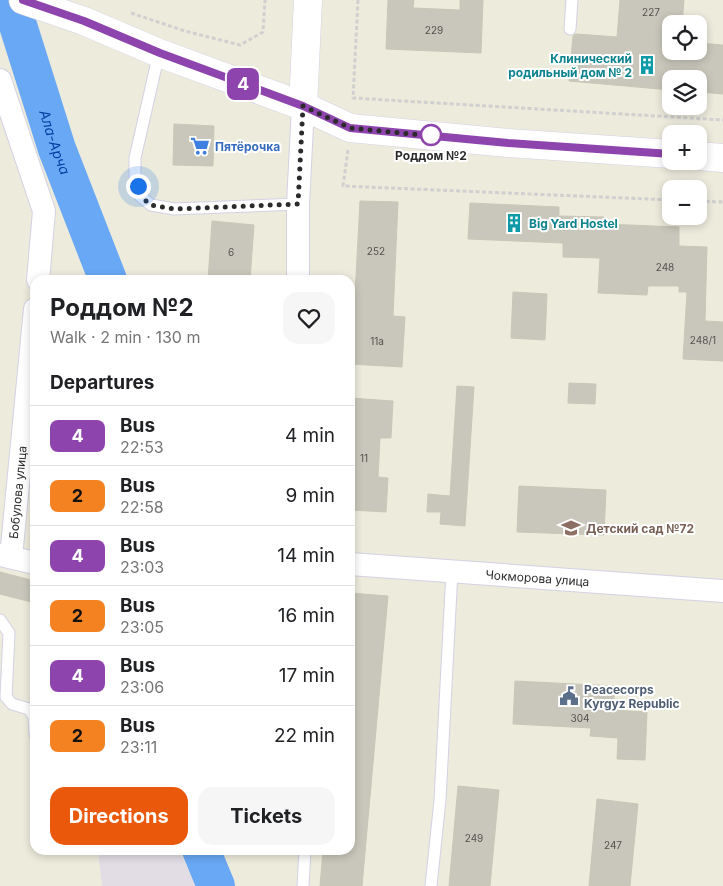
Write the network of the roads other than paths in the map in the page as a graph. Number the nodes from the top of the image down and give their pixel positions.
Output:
1 (23, 0) edge
2 (308, 0) edge
3 (572, 0) edge
4 (570, 29) dead end
5 (160, 53) junction
6 (0, 80) edge
7 (303, 106) junction
8 (662, 153) edge
9 (707, 157) edge
10 (723, 158) edge
11 (298, 204) junction
12 (38, 275) edge
13 (298, 275) edge
14 (30, 349) edge
15 (5, 556) edge
16 (30, 562) edge
17 (355, 564) edge
18 (452, 571) junction
19 (723, 591) edge
20 (0, 620) edge
21 (3, 697) edge
22 (30, 711) edge
23 (305, 855) edge
24 (303, 886) edge
25 (431, 886) edge

1 - 5 main road
2 - 7 main road
3 - 4 lane
5 - 7 main road
5 - 11 lane
6 - 12 street
7 - 8 main road
7 - 11 street
9 - 10 main road
11 - 13 street
14 - 15 street, Бобулова улица
15 - 16 street
17 - 18 street, Чокморова улица
18 - 19 street, Чокморова улица
18 - 25 lane
20 - 21 lane
21 - 22 lane
23 - 24 lane

